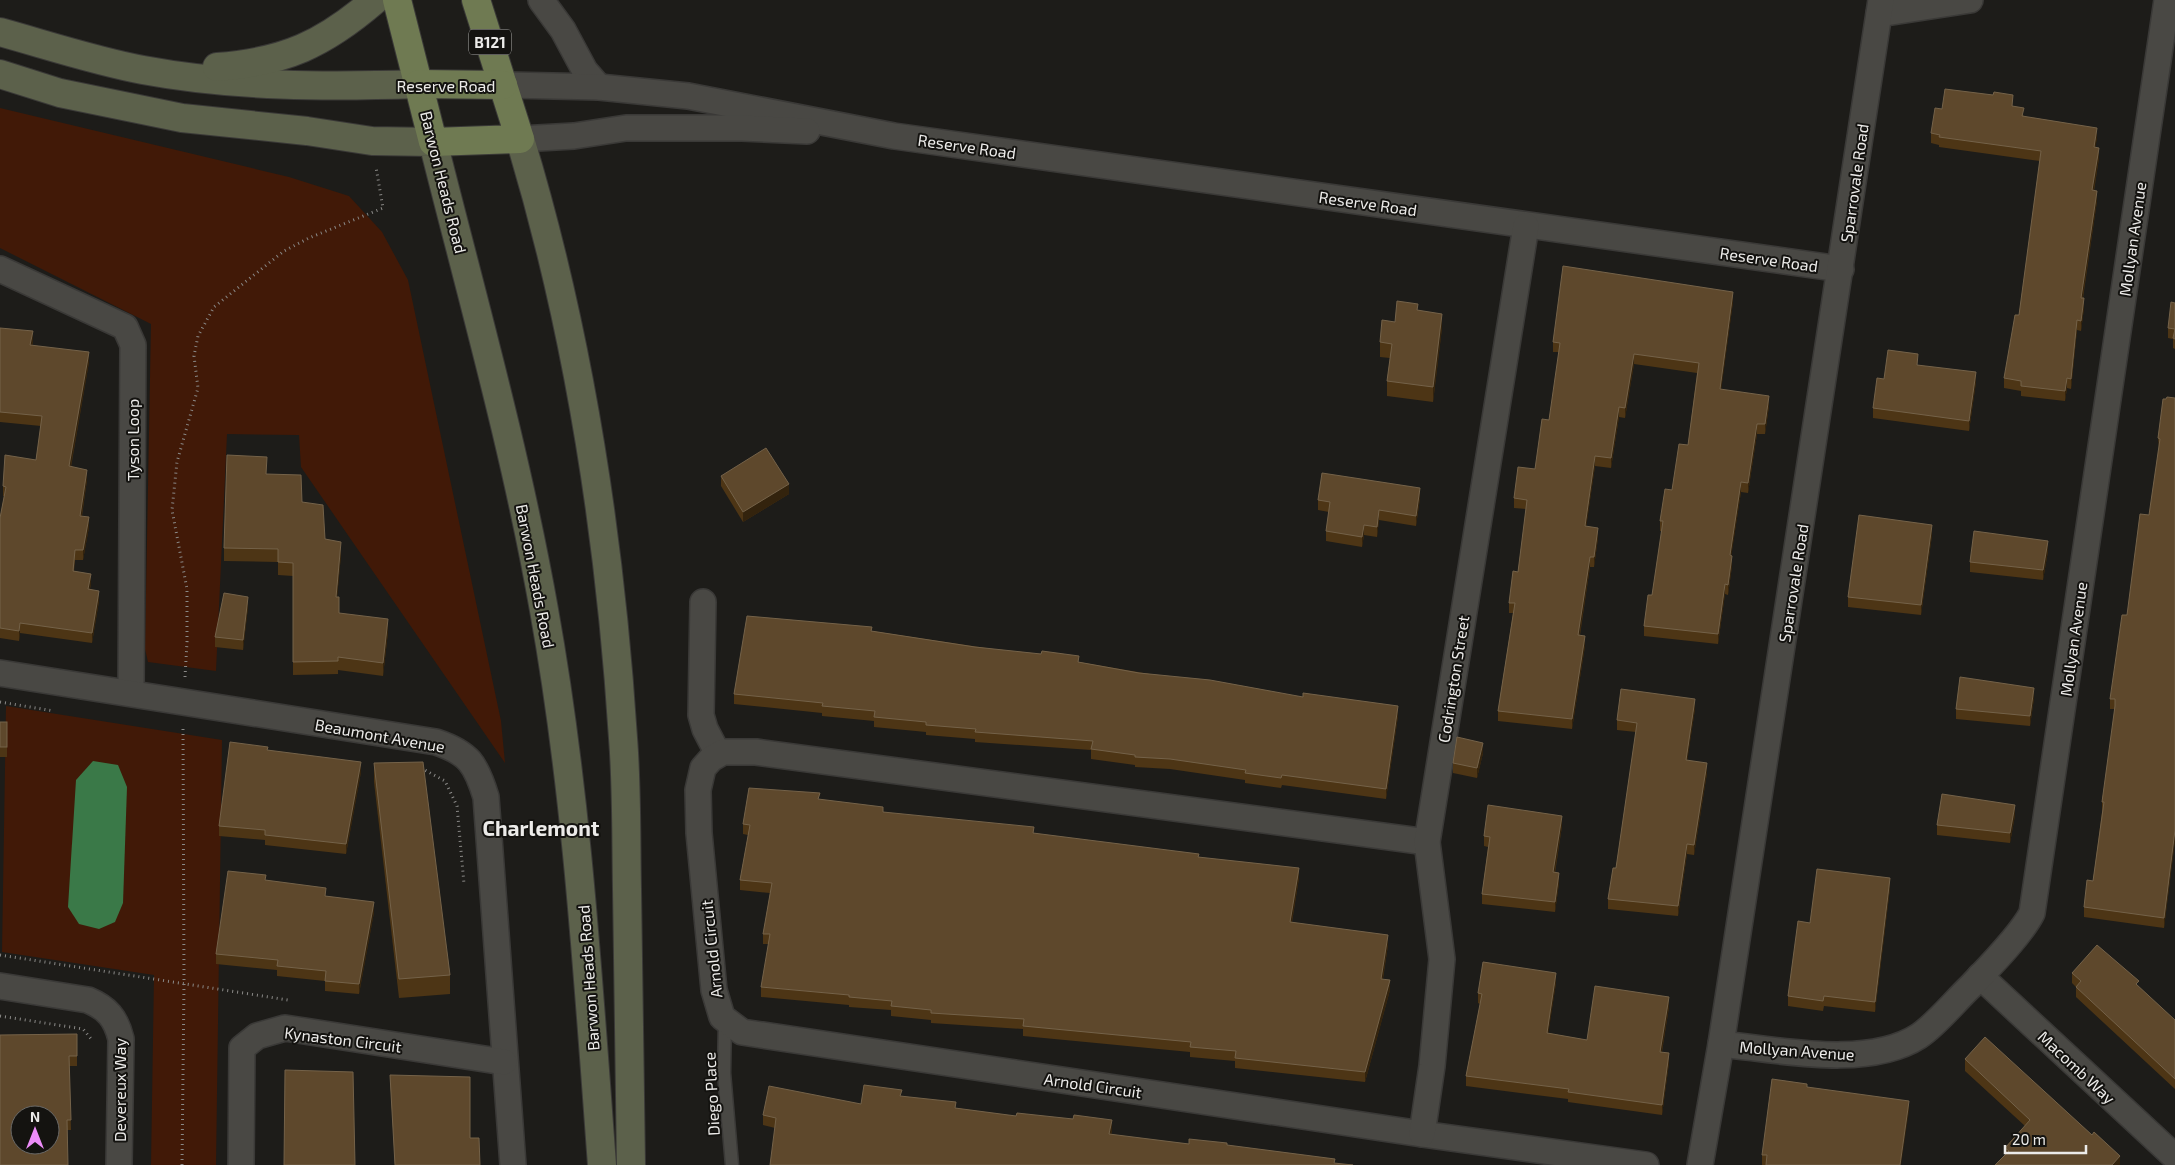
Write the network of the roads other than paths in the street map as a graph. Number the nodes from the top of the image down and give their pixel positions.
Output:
1 (375, 0) edge
2 (397, 0) edge
3 (476, 0) edge
4 (542, 0) edge
5 (1970, 0) edge
6 (2167, 0) edge
7 (1880, 7) edge
8 (0, 32) edge
9 (143, 70) junction
10 (0, 74) edge
11 (420, 84) junction
12 (503, 85) junction
13 (600, 87) junction
14 (894, 136) junction
15 (520, 139) junction
16 (433, 142) junction
17 (1526, 226) junction
18 (0, 269) edge
19 (1842, 269) junction
20 (703, 602) dead end
21 (0, 673) edge
22 (131, 693) junction
23 (718, 754) junction
24 (1426, 842) junction
25 (1980, 976) junction
26 (0, 986) edge
27 (725, 1020) junction
28 (1722, 1044) junction
29 (504, 1062) junction
30 (1422, 1134) junction
31 (2175, 1157) edge
32 (119, 1165) edge
33 (241, 1165) edge
34 (514, 1165) edge
35 (602, 1165) edge
36 (631, 1165) edge
37 (732, 1165) edge
38 (1646, 1165) edge
39 (1700, 1165) edge

1 - 9 main road
2 - 11 main road, Barwon Heads Road
3 - 12 main road, B121
4 - 13 street
5 - 7 street
6 - 25 street, Mollyan Avenue
7 - 19 street, Sparrovale Road
8 - 9 main road, Reserve Road
9 - 11 main road, Reserve Road
10 - 16 main road, Reserve Road
11 - 12 main road, Reserve Road
11 - 16 main road, Barwon Heads Road
12 - 13 street, Reserve Road
12 - 15 main road
13 - 14 street, Reserve Road
14 - 15 street, Reserve Road
14 - 17 street, Reserve Road
15 - 16 main road, Reserve Road
15 - 36 main road
16 - 35 main road, Barwon Heads Road
17 - 19 street, Reserve Road
17 - 24 street, Codrington Street
18 - 22 street, Tyson Loop
19 - 28 street, Sparrovale Road
20 - 23 street
21 - 22 street, Beaumont Avenue
22 - 29 street, Beaumont Avenue
23 - 24 street
23 - 27 street, Arnold Circuit
24 - 30 street, Codrington Street
25 - 28 street, Mollyan Avenue
25 - 31 street, Macomb Way
26 - 32 street, Devereux Way
27 - 30 street, Arnold Circuit
27 - 37 lane, Diego Place
28 - 39 street, Sparrovale Road
29 - 33 street, Kynaston Circuit
29 - 34 street, Beaumont Avenue
30 - 38 street, Arnold Circuit

